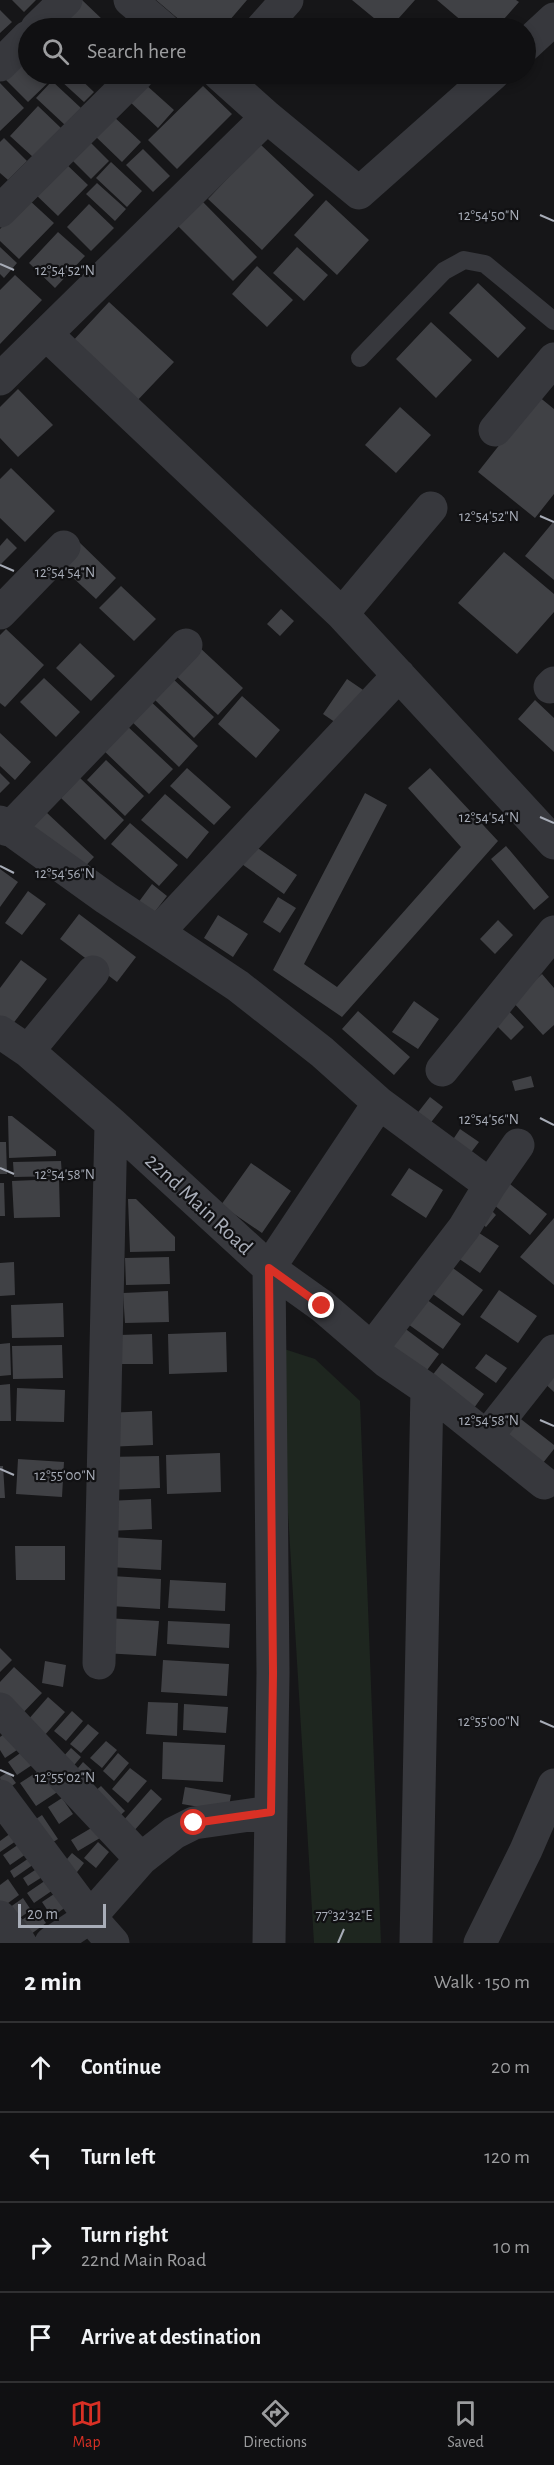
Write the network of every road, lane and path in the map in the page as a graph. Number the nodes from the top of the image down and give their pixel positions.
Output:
1 (66, 0) edge
2 (130, 0) edge
3 (287, 0) edge
4 (47, 18) edge
5 (151, 18) edge
6 (271, 18) edge
7 (554, 19) edge
8 (536, 35) edge
9 (18, 47) edge
10 (0, 65) edge
11 (128, 84) edge
12 (232, 84) edge
13 (482, 84) edge
14 (267, 117) junction
15 (0, 211) edge
16 (554, 321) edge
17 (46, 334) junction
18 (360, 358) dead end
19 (554, 360) edge
20 (0, 379) edge
21 (495, 430) dead end
22 (431, 508) dead end
23 (64, 547) dead end
24 (0, 613) edge
25 (342, 614) junction
26 (186, 645) dead end
27 (399, 675) junction
28 (4, 826) edge
29 (554, 843) edge
30 (554, 932) edge
31 (158, 933) junction
32 (93, 972) dead end
33 (0, 1032) edge
34 (28, 1051) junction
35 (442, 1070) dead end
36 (379, 1103) junction
37 (111, 1123) junction
38 (518, 1145) dead end
39 (490, 1185) junction
40 (269, 1268) junction
41 (372, 1348) junction
42 (554, 1351) edge
43 (427, 1389) junction
44 (487, 1436) junction
45 (544, 1483) dead end
46 (99, 1663) dead end
47 (0, 1709) edge
48 (554, 1785) edge
49 (0, 1796) edge
50 (271, 1812) junction
51 (141, 1859) junction
52 (0, 1917) edge
53 (90, 1917) junction
54 (20, 1943) edge
55 (51, 1943) edge
56 (113, 1943) edge
57 (269, 1943) edge
58 (416, 1943) edge
59 (480, 1943) edge

1 - 4 street
2 - 5 street
3 - 6 street
7 - 8 street
9 - 10 street
11 - 15 street
12 - 14 street
13 - 14 street
14 - 17 street
16 - 18 lane
17 - 20 street
17 - 25 street
19 - 21 street
22 - 25 street
23 - 24 street
25 - 27 street
26 - 28 street
27 - 29 street
27 - 31 street
28 - 31 street
30 - 35 street
31 - 36 street
32 - 34 street
33 - 34 street, 22nd Main Road
34 - 37 street, 22nd Main Road
36 - 39 street
36 - 40 street
37 - 40 street, 22nd Main Road
37 - 46 street
38 - 39 street
39 - 41 street
40 - 41 street, 22nd Main Road
40 - 50 street
41 - 43 street, 22nd Main Road
42 - 44 street
43 - 44 street, 22nd Main Road
43 - 58 street
44 - 45 street, 22nd Main Road
47 - 51 street
48 - 59 street
49 - 53 street
50 - 51 street
50 - 57 street
51 - 53 street
52 - 54 street
53 - 55 street
53 - 56 street

